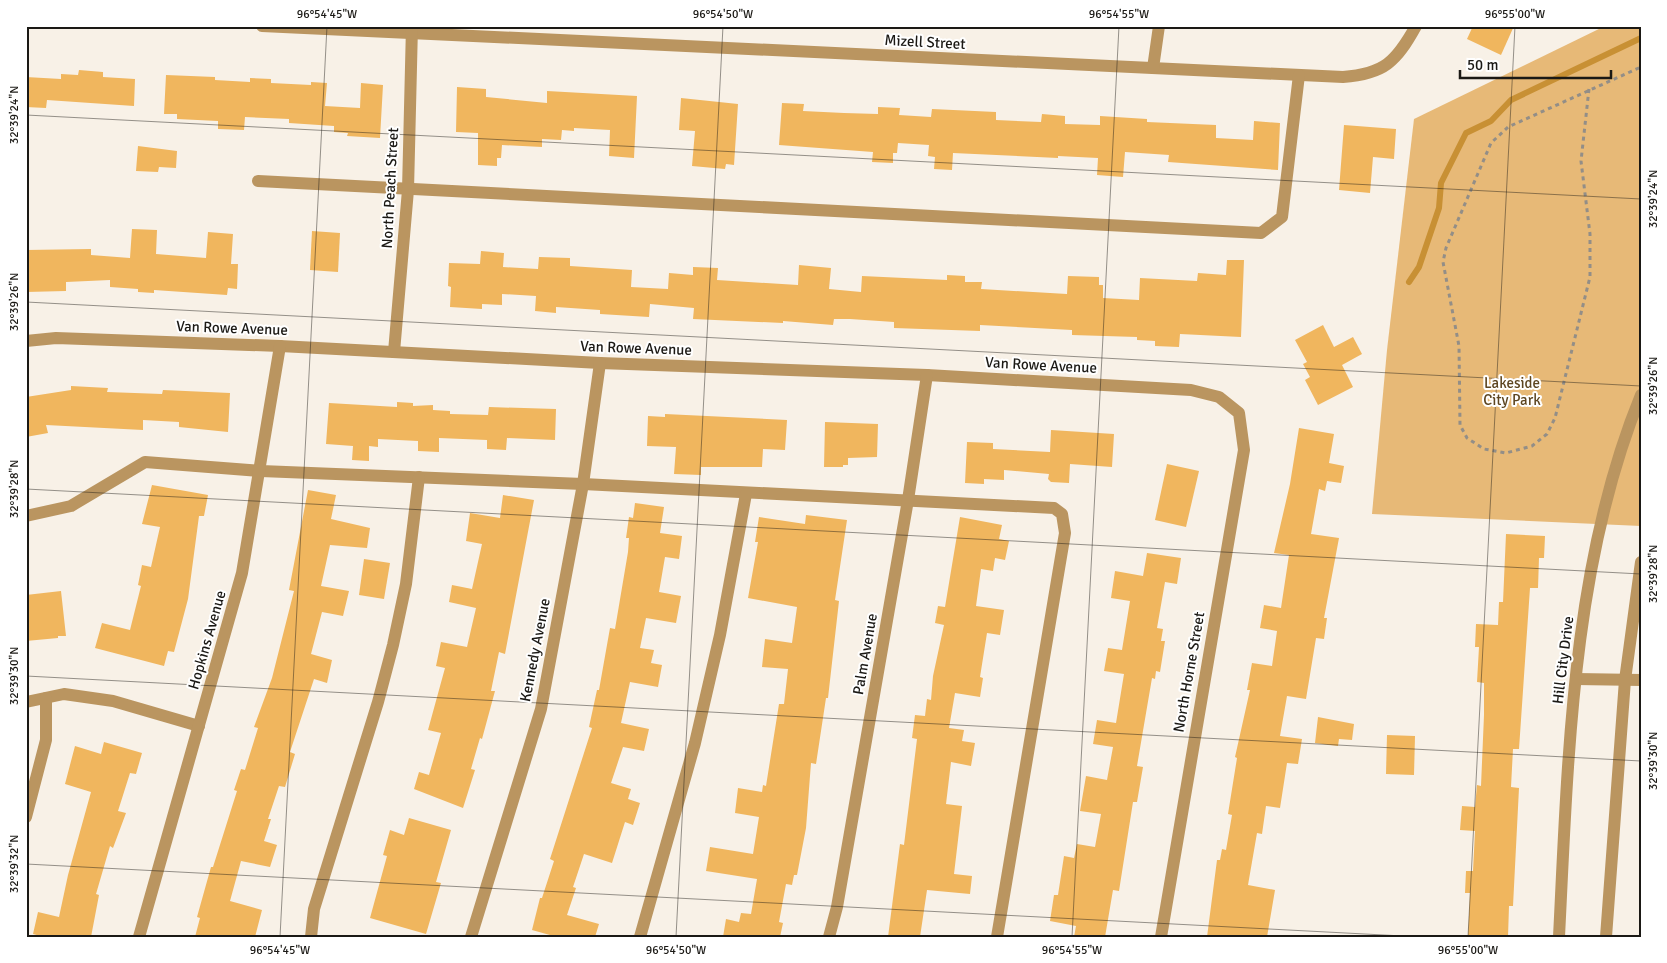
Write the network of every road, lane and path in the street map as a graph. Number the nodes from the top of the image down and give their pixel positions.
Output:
1 (262, 26) edge
2 (1159, 26) edge
3 (1416, 26) edge
4 (412, 30) edge
5 (1641, 67) edge
6 (1153, 68) junction
7 (1299, 75) junction
8 (1589, 89) junction
9 (258, 181) dead end
10 (408, 190) junction
11 (26, 342) edge
12 (280, 346) junction
13 (394, 352) junction
14 (600, 363) junction
15 (927, 375) junction
16 (1641, 395) edge
17 (1239, 412) joint
18 (261, 471) junction
19 (420, 477) junction
20 (583, 484) junction
21 (746, 494) junction
22 (908, 500) junction
23 (26, 516) edge
24 (1641, 562) edge
25 (1576, 679) junction
26 (1625, 680) junction
27 (1641, 680) edge
28 (46, 698) junction
29 (26, 702) edge
30 (199, 726) junction
31 (26, 817) edge
32 (139, 937) edge
33 (311, 937) edge
34 (471, 937) edge
35 (640, 937) edge
36 (829, 937) edge
37 (996, 937) edge
38 (1161, 937) edge
39 (1559, 937) edge
40 (1606, 937) edge

1 - 4 street, Mizell Street
2 - 6 street
3 - 7 street, Mizell Street
4 - 6 street, Mizell Street
4 - 10 street, North Peach Street
5 - 8 path
6 - 7 street, Mizell Street
7 - 10 street
8 - 8 path
9 - 10 street
10 - 13 street, North Peach Street
11 - 12 street, Van Rowe Avenue
12 - 13 street, Van Rowe Avenue
12 - 18 street, Hopkins Avenue
13 - 14 street, Van Rowe Avenue
14 - 15 street, Van Rowe Avenue
14 - 20 street, Kennedy Avenue
15 - 17 street, Van Rowe Avenue
15 - 22 street, Palm Avenue
16 - 25 street, Hill City Drive
17 - 38 street, North Horne Street
18 - 19 street
18 - 23 street
18 - 30 street, Hopkins Avenue
19 - 20 street
19 - 33 street
20 - 21 street
20 - 34 street, Kennedy Avenue
21 - 22 street
21 - 35 street
22 - 36 street, Palm Avenue
22 - 37 street
24 - 26 street
25 - 26 street
25 - 39 street, Hill City Drive
26 - 27 street
26 - 40 street
28 - 29 street
28 - 30 street
28 - 31 street
30 - 32 street, Hopkins Avenue

